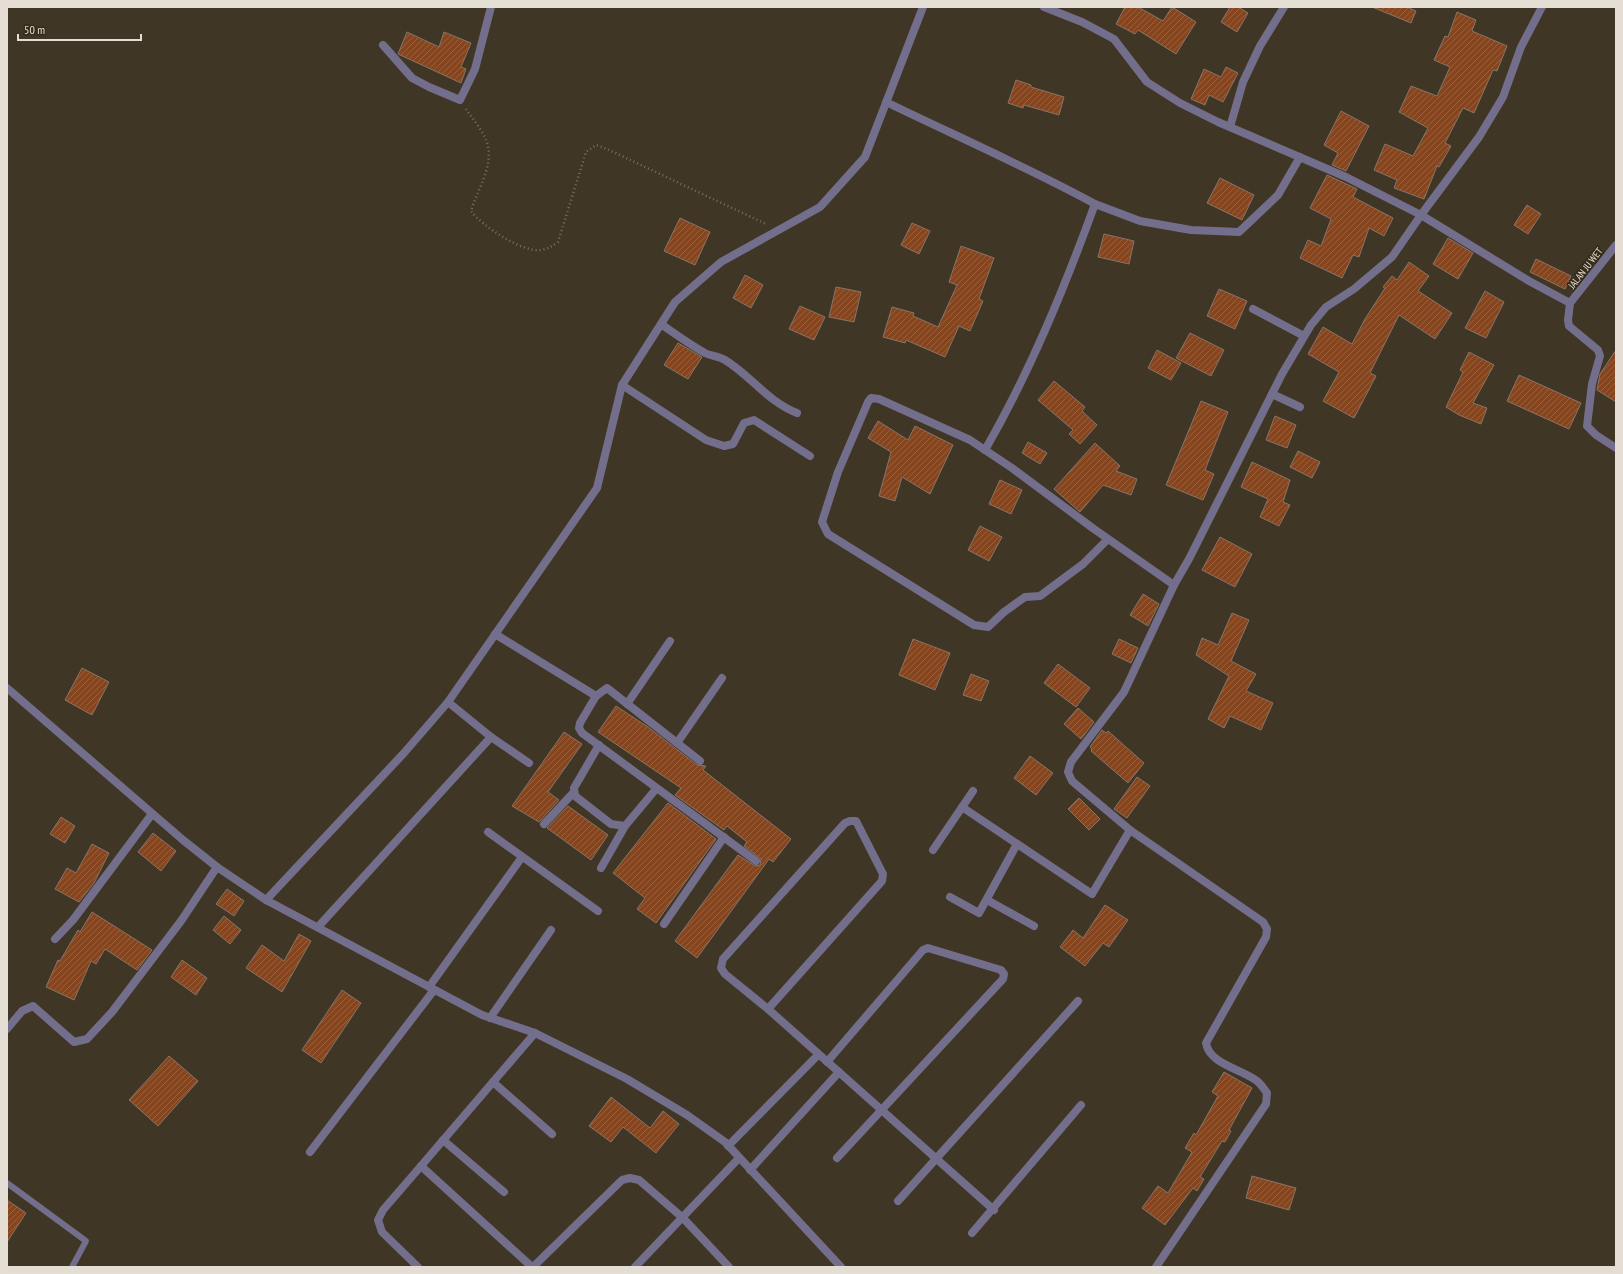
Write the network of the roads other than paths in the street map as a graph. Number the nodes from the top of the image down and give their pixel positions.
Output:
1 (491, 7) edge
2 (923, 7) edge
3 (1044, 7) edge
4 (1284, 7) edge
5 (1542, 7) edge
6 (384, 45) dead end
7 (886, 102) junction
8 (1230, 127) junction
9 (1300, 157) junction
10 (1095, 204) junction
11 (1420, 215) junction
12 (1616, 244) edge
13 (1570, 303) junction
14 (1252, 309) dead end
15 (661, 324) junction
16 (1304, 336) junction
17 (622, 385) junction
18 (1272, 394) junction
19 (1300, 407) dead end
20 (797, 413) dead end
21 (1616, 448) edge
22 (985, 450) junction
23 (810, 456) dead end
24 (1108, 539) junction
25 (1174, 585) junction
26 (495, 634) junction
27 (670, 641) dead end
28 (722, 678) dead end
29 (7, 688) edge
30 (596, 696) junction
31 (448, 702) junction
32 (627, 704) junction
33 (491, 738) junction
34 (677, 743) junction
35 (599, 745) junction
36 (700, 761) dead end
37 (529, 763) dead end
38 (656, 788) junction
39 (574, 792) junction
40 (973, 792) dead end
41 (962, 807) junction
42 (152, 814) junction
43 (544, 824) dead end
44 (625, 826) junction
45 (1130, 830) junction
46 (488, 832) dead end
47 (724, 837) junction
48 (1018, 844) junction
49 (933, 850) dead end
50 (522, 857) junction
51 (756, 861) dead end
52 (217, 867) junction
53 (601, 868) dead end
54 (950, 897) dead end
55 (266, 900) junction
56 (987, 900) junction
57 (598, 912) dead end
58 (664, 924) dead end
59 (1034, 926) dead end
60 (318, 927) junction
61 (551, 930) dead end
62 (56, 939) dead end
63 (431, 989) junction
64 (1078, 1001) dead end
65 (768, 1009) junction
66 (490, 1018) junction
67 (7, 1029) edge
68 (535, 1034) junction
69 (818, 1055) junction
70 (827, 1062) junction
71 (839, 1072) junction
72 (493, 1082) junction
73 (1081, 1105) dead end
74 (881, 1110) junction
75 (552, 1134) dead end
76 (443, 1140) junction
77 (728, 1146) junction
78 (310, 1152) dead end
79 (739, 1158) junction
80 (837, 1158) dead end
81 (937, 1159) junction
82 (421, 1166) junction
83 (750, 1170) junction
84 (7, 1183) edge
85 (504, 1192) dead end
86 (898, 1202) dead end
87 (994, 1210) junction
88 (682, 1218) junction
89 (972, 1233) dead end
90 (72, 1267) edge
91 (418, 1267) edge
92 (532, 1267) edge
93 (635, 1267) edge
94 (729, 1267) edge
95 (841, 1267) edge
96 (1156, 1267) edge

1 - 6 street
2 - 7 street
3 - 8 street
4 - 8 street
5 - 11 street
7 - 10 street
7 - 15 street
8 - 9 street
9 - 10 street
9 - 11 street
10 - 22 street
11 - 13 street
11 - 16 street
12 - 13 street, JALAN JU WET
13 - 21 street
14 - 16 street
15 - 17 street
15 - 20 street
16 - 18 street
17 - 23 street
17 - 26 street
18 - 19 street
18 - 25 street
22 - 24 street
22 - 24 street
24 - 25 street
25 - 45 street
26 - 30 street
26 - 31 street
27 - 32 street
28 - 34 street
29 - 42 street
30 - 32 street
30 - 35 street
31 - 33 street
31 - 55 street
32 - 34 street
33 - 37 street
33 - 60 street
34 - 36 street
35 - 38 street
35 - 39 street
38 - 44 street
38 - 47 street
39 - 43 street
39 - 44 street
40 - 41 street
41 - 48 street
41 - 49 street
42 - 52 street
42 - 62 street
44 - 53 street
45 - 48 street
45 - 96 street
46 - 50 street
47 - 51 street
47 - 58 street
48 - 56 street
50 - 57 street
50 - 63 street
52 - 55 street
52 - 67 street
54 - 56 street
55 - 60 street
56 - 59 street
60 - 63 street
61 - 66 street
63 - 66 street
63 - 78 street
64 - 81 street
65 - 65 street
65 - 69 street
66 - 68 street
68 - 72 street
68 - 77 street
69 - 70 street
69 - 77 street
70 - 71 street
70 - 74 street
71 - 74 street
71 - 83 street
72 - 75 street
72 - 76 street
73 - 87 street
74 - 80 street
74 - 81 street
76 - 82 street
76 - 85 street
77 - 79 street
79 - 83 street
79 - 88 street
81 - 86 street
81 - 87 street
82 - 91 street
82 - 92 street
83 - 95 street
84 - 90 lane
87 - 89 street
88 - 92 street
88 - 93 street
88 - 94 street

